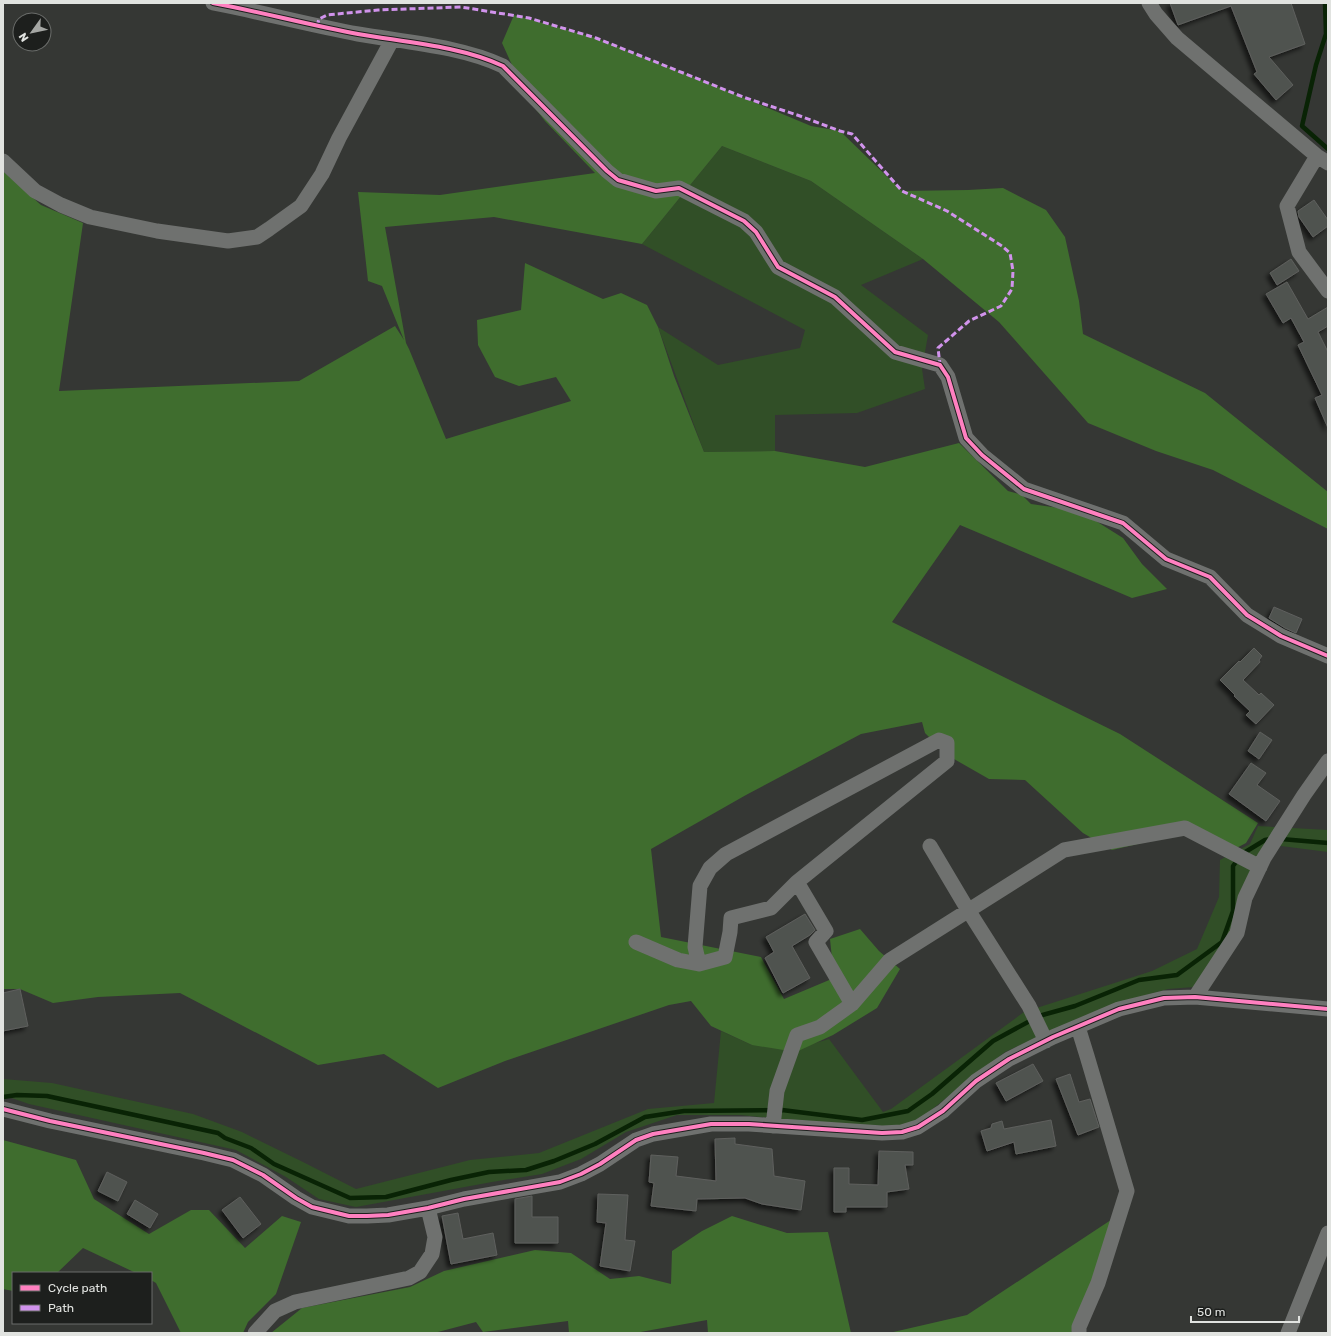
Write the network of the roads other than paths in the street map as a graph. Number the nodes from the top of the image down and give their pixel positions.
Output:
1 (213, 3) edge
2 (1149, 3) edge
3 (392, 40) junction
4 (1323, 159) edge
5 (3, 161) edge
6 (1328, 291) edge
7 (1328, 656) edge
8 (1328, 761) edge
9 (930, 846) dead end
10 (1260, 867) junction
11 (798, 882) junction
12 (968, 910) junction
13 (636, 942) dead end
14 (699, 964) junction
15 (1195, 997) junction
16 (852, 1004) junction
17 (1328, 1009) edge
18 (1078, 1027) junction
19 (1046, 1041) junction
20 (4, 1111) edge
21 (773, 1126) junction
22 (428, 1208) junction
23 (1328, 1233) edge
24 (255, 1333) edge
25 (1079, 1333) edge
26 (1288, 1333) edge

1 - 3 street
2 - 4 street
3 - 5 street
3 - 7 street
4 - 6 street
8 - 10 street
9 - 12 street
10 - 12 street
10 - 15 street
11 - 14 street
11 - 14 street
11 - 16 street
12 - 16 street
12 - 19 street
13 - 14 street
15 - 17 street
15 - 18 street
16 - 21 street
18 - 19 street
18 - 25 street
19 - 21 street
20 - 22 street
21 - 22 street
22 - 24 street
23 - 26 street

